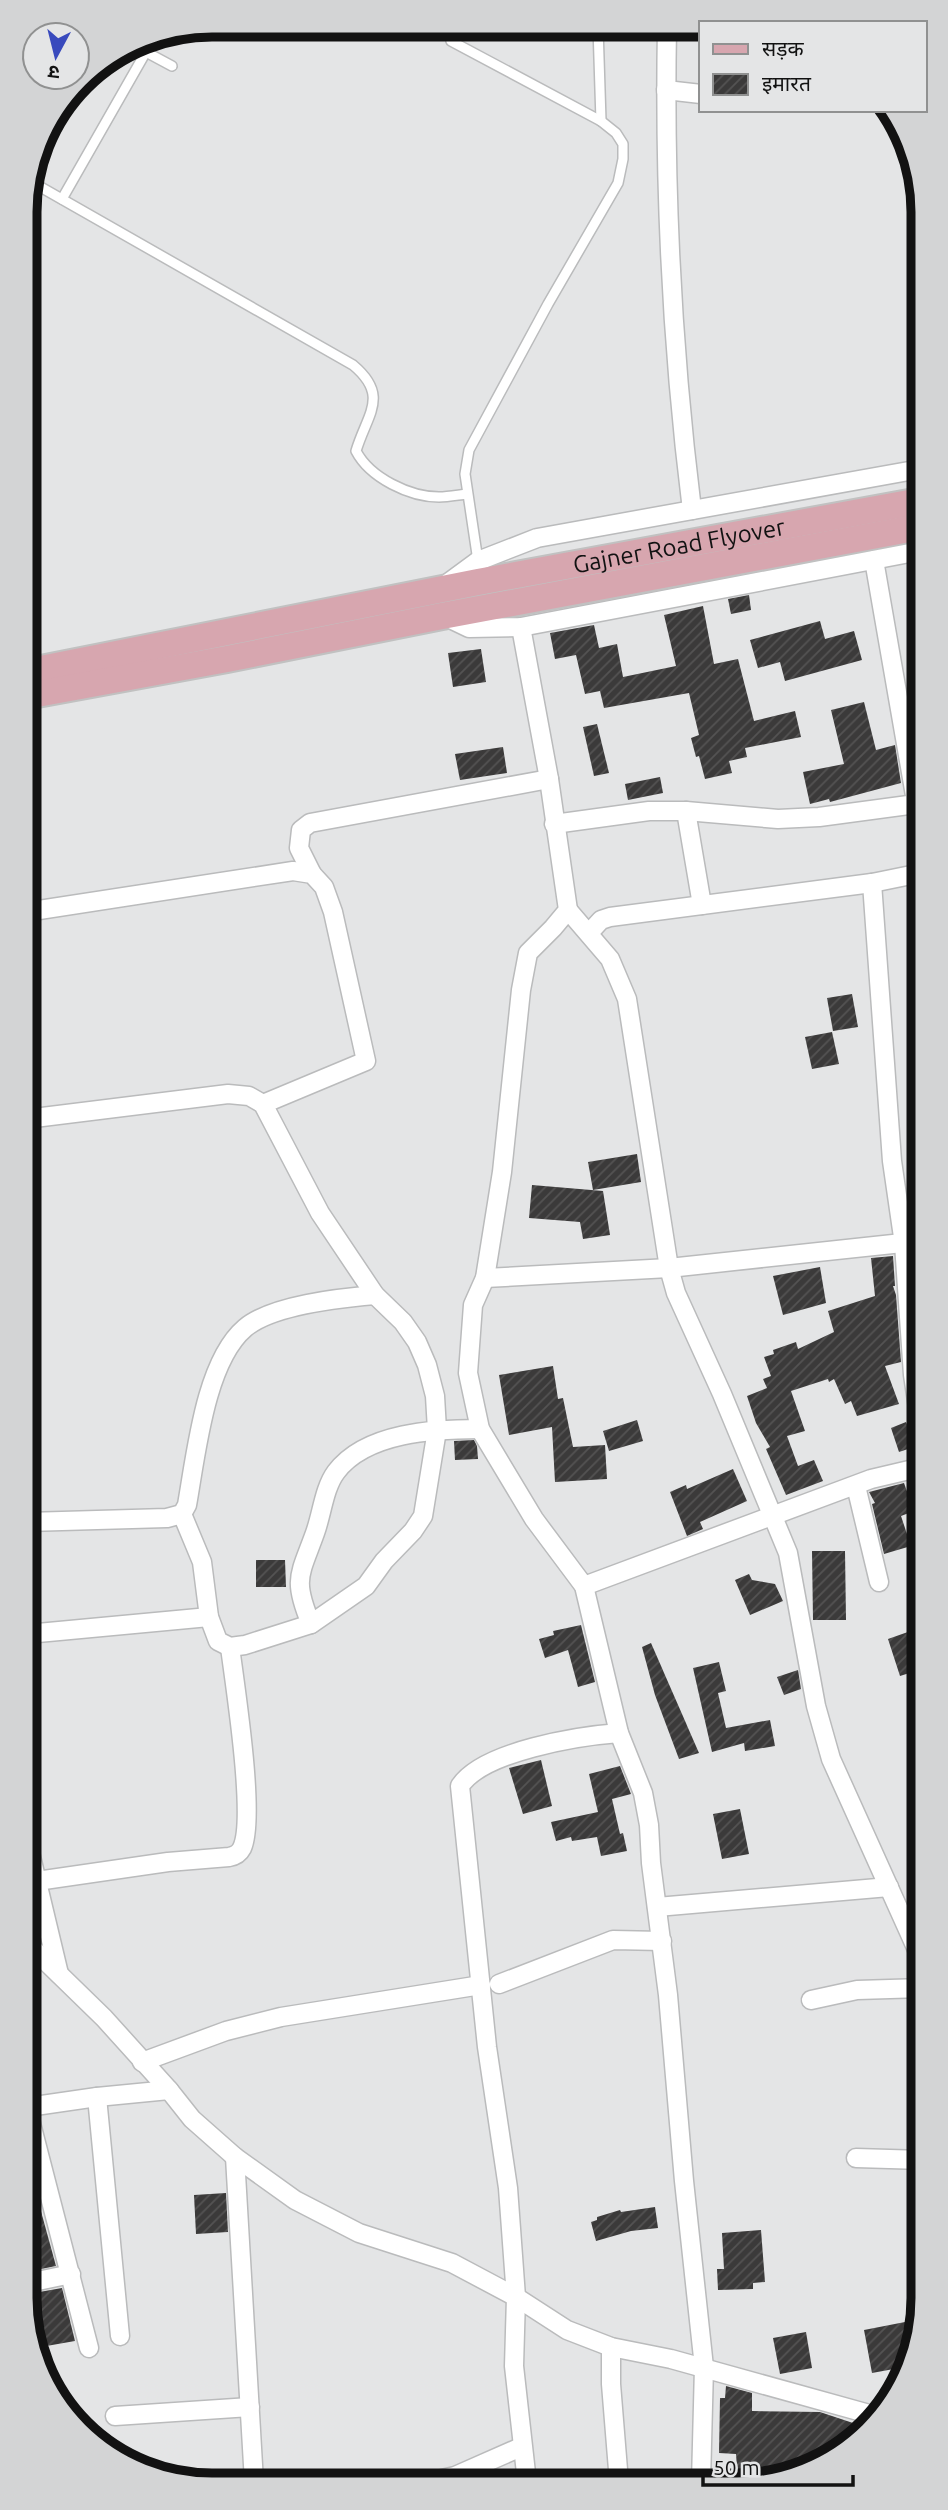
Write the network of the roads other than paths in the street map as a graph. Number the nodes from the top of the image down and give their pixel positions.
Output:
1 (598, 37) edge
2 (667, 37) edge
3 (450, 41) dead end
4 (148, 49) edge
5 (146, 52) junction
6 (172, 66) dead end
7 (666, 90) junction
8 (699, 94) edge
9 (601, 121) junction
10 (39, 186) edge
11 (62, 199) junction
12 (911, 471) edge
13 (467, 494) junction
14 (911, 501) edge
15 (692, 510) junction
16 (911, 529) edge
17 (911, 553) edge
18 (874, 560) junction
19 (478, 571) junction
20 (440, 603) junction
21 (521, 627) junction
22 (37, 669) edge
23 (37, 694) edge
24 (911, 775) edge
25 (549, 779) junction
26 (911, 805) edge
27 (686, 811) junction
28 (554, 824) junction
29 (312, 874) junction
30 (911, 875) edge
31 (872, 883) junction
32 (702, 905) junction
33 (37, 910) edge
34 (568, 910) junction
35 (589, 933) junction
36 (262, 1104) junction
37 (37, 1118) edge
38 (911, 1235) edge
39 (911, 1243) edge
40 (669, 1268) junction
41 (485, 1278) junction
42 (375, 1295) junction
43 (480, 1429) junction
44 (437, 1430) junction
45 (911, 1469) edge
46 (856, 1486) junction
47 (182, 1514) junction
48 (771, 1517) junction
49 (37, 1522) edge
50 (879, 1581) dead end
51 (584, 1586) junction
52 (209, 1617) junction
53 (311, 1624) junction
54 (37, 1633) edge
55 (230, 1647) junction
56 (620, 1733) junction
57 (37, 1881) joint
58 (889, 1887) junction
59 (657, 1907) junction
60 (911, 1936) edge
61 (662, 1941) junction
62 (37, 1953) edge
63 (59, 1974) junction
64 (490, 1984) junction
65 (911, 1988) edge
66 (811, 2000) dead end
67 (142, 2062) junction
68 (169, 2090) junction
69 (97, 2096) junction
70 (37, 2108) edge
71 (37, 2144) edge
72 (235, 2157) junction
73 (856, 2158) dead end
74 (911, 2160) edge
75 (71, 2274) junction
76 (37, 2281) edge
77 (516, 2297) junction
78 (120, 2336) dead end
79 (611, 2347) junction
80 (89, 2348) dead end
81 (704, 2367) junction
82 (250, 2407) junction
83 (868, 2414) edge
84 (115, 2416) dead end
85 (521, 2446) junction
86 (254, 2473) edge
87 (462, 2473) edge
88 (526, 2473) edge
89 (618, 2473) edge
90 (701, 2473) edge

1 - 9 lane
2 - 7 street
3 - 9 lane
4 - 5 lane
5 - 6 lane
5 - 11 lane
7 - 8 street
7 - 15 street
9 - 13 lane
10 - 11 lane
11 - 13 lane
12 - 15 street
13 - 19 lane
14 - 19 main road, Gajner Road Flyover
15 - 19 street
16 - 20 main road, Gajner Road Flyover
17 - 18 street
18 - 21 street
18 - 24 street
19 - 20 main road, Gajner Road Flyover
20 - 21 street
20 - 22 main road
20 - 23 main road
21 - 25 street
25 - 28 street
25 - 29 street
26 - 27 street
27 - 28 street
27 - 32 street
28 - 34 street
29 - 33 street
29 - 36 street
30 - 31 street
31 - 32 street
31 - 38 street
32 - 35 street
34 - 35 street
34 - 41 street
35 - 40 street
36 - 37 street
36 - 42 street
39 - 40 street
40 - 41 street
40 - 48 street
41 - 43 street
42 - 44 street
42 - 47 street
43 - 44 street
43 - 51 street
44 - 53 street
44 - 53 street
45 - 46 street
46 - 48 street
46 - 50 street
47 - 49 street
47 - 52 street
48 - 51 street
48 - 58 street
51 - 56 street
52 - 54 street
52 - 55 street
53 - 55 street
55 - 57 street
56 - 59 street
56 - 64 street
57 - 63 street
58 - 59 street
58 - 60 street
59 - 61 street
61 - 64 street
61 - 81 street
62 - 63 street
63 - 67 street
64 - 67 street
64 - 77 street
65 - 66 street
67 - 68 street
68 - 69 street
68 - 72 street
69 - 70 street
69 - 78 street
71 - 75 street
72 - 77 street
72 - 82 street
73 - 74 street
75 - 76 street
75 - 80 street
77 - 79 street
77 - 85 street
79 - 81 street
79 - 89 street
81 - 83 street
81 - 90 street
82 - 84 street
82 - 86 street
85 - 87 street
85 - 88 street

